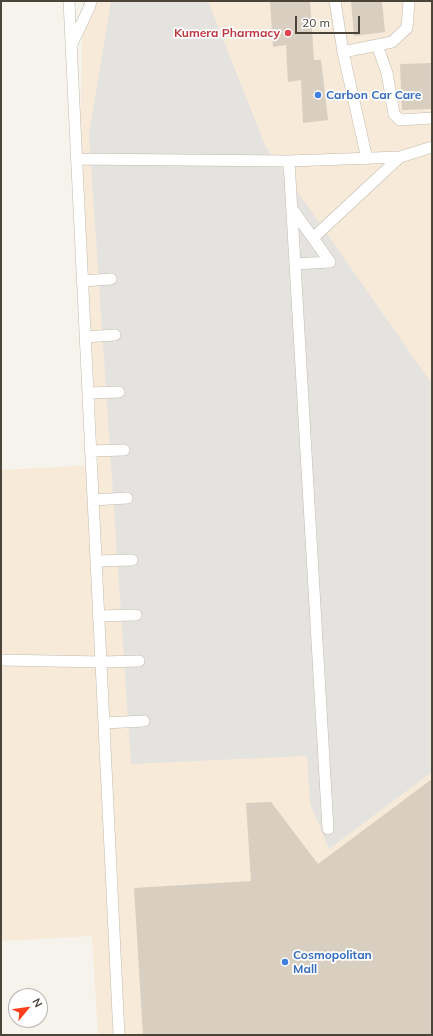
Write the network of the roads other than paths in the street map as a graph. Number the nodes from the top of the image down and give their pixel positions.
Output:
1 (70, 1) edge
2 (90, 1) edge
3 (335, 1) edge
4 (409, 1) edge
5 (377, 45) junction
6 (71, 46) junction
7 (343, 52) junction
8 (432, 118) edge
9 (432, 147) edge
10 (400, 157) junction
11 (76, 159) junction
12 (367, 159) junction
13 (289, 161) junction
14 (292, 210) junction
15 (312, 238) junction
16 (295, 264) junction
17 (111, 279) dead end
18 (82, 281) junction
19 (115, 335) dead end
20 (85, 337) junction
21 (119, 392) dead end
22 (88, 393) junction
23 (124, 450) dead end
24 (90, 451) junction
25 (127, 498) dead end
26 (93, 500) junction
27 (132, 560) dead end
28 (96, 561) junction
29 (136, 615) dead end
30 (98, 616) junction
31 (1, 660) edge
32 (140, 661) dead end
33 (101, 662) junction
34 (144, 721) dead end
35 (104, 723) junction
36 (328, 829) dead end
37 (119, 1035) edge

1 - 6 lane
2 - 6 lane
3 - 7 lane
4 - 5 lane
5 - 7 lane
5 - 8 lane
6 - 11 lane
7 - 12 lane
9 - 10 lane
10 - 12 lane
10 - 15 lane
11 - 13 lane
11 - 18 lane
12 - 13 lane
13 - 14 lane
14 - 15 lane
14 - 16 lane
15 - 16 lane
16 - 36 lane
17 - 18 lane
18 - 20 lane
19 - 20 lane
20 - 22 lane
21 - 22 lane
22 - 24 lane
23 - 24 lane
24 - 26 lane
25 - 26 lane
26 - 28 lane
27 - 28 lane
28 - 30 lane
29 - 30 lane
30 - 33 lane
31 - 33 lane
32 - 33 lane
33 - 35 lane
34 - 35 lane
35 - 37 lane

